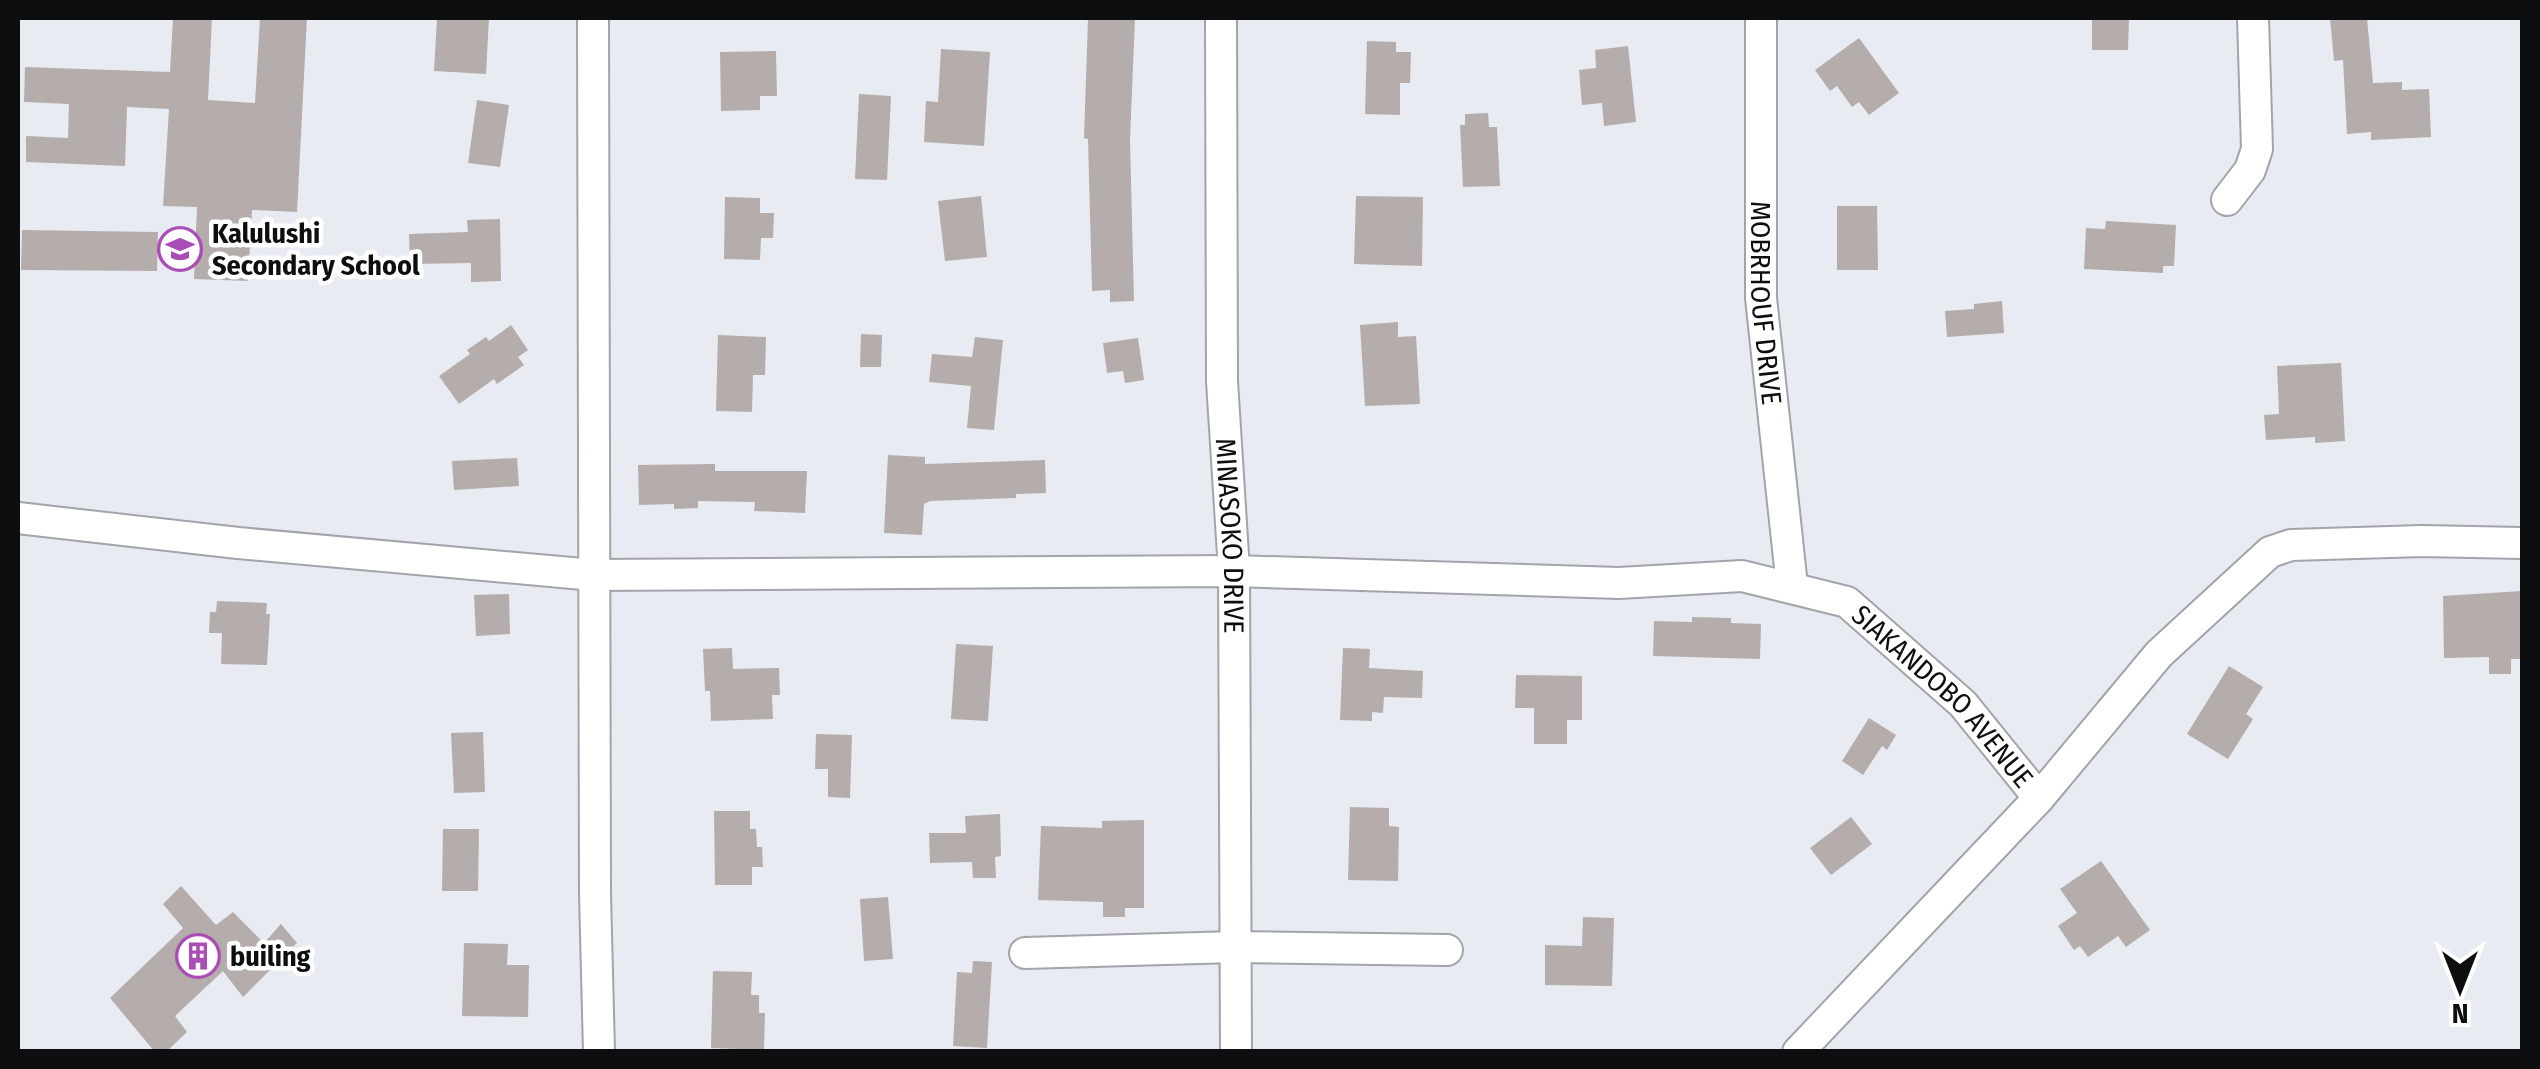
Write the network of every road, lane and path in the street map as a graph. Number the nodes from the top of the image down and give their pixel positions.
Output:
1 (593, 18) edge
2 (1221, 18) edge
3 (1761, 18) edge
4 (2253, 18) edge
5 (2226, 200) dead end
6 (18, 518) edge
7 (2522, 543) edge
8 (1234, 571) junction
9 (594, 574) junction
10 (1792, 586) junction
11 (2039, 798) junction
12 (1235, 947) junction
13 (1448, 950) dead end
14 (1025, 953) dead end
15 (600, 1052) edge
16 (1236, 1052) edge
17 (1798, 1052) edge

1 - 9 street
2 - 8 street, MINASOKO DRIVE
3 - 10 street, MOBRHOUF DRIVE
4 - 5 street
6 - 9 street, SIAKANDOBO AVENUE
7 - 11 street
8 - 9 street, SIAKANDOBO AVENUE
8 - 10 street, SIAKANDOBO AVENUE
8 - 12 street, MINASOKO DRIVE
9 - 15 street
10 - 11 street, SIAKANDOBO AVENUE
11 - 17 street, SIAKANDOBO AVENUE
12 - 13 street
12 - 14 street
12 - 16 street, MINASOKO DRIVE

